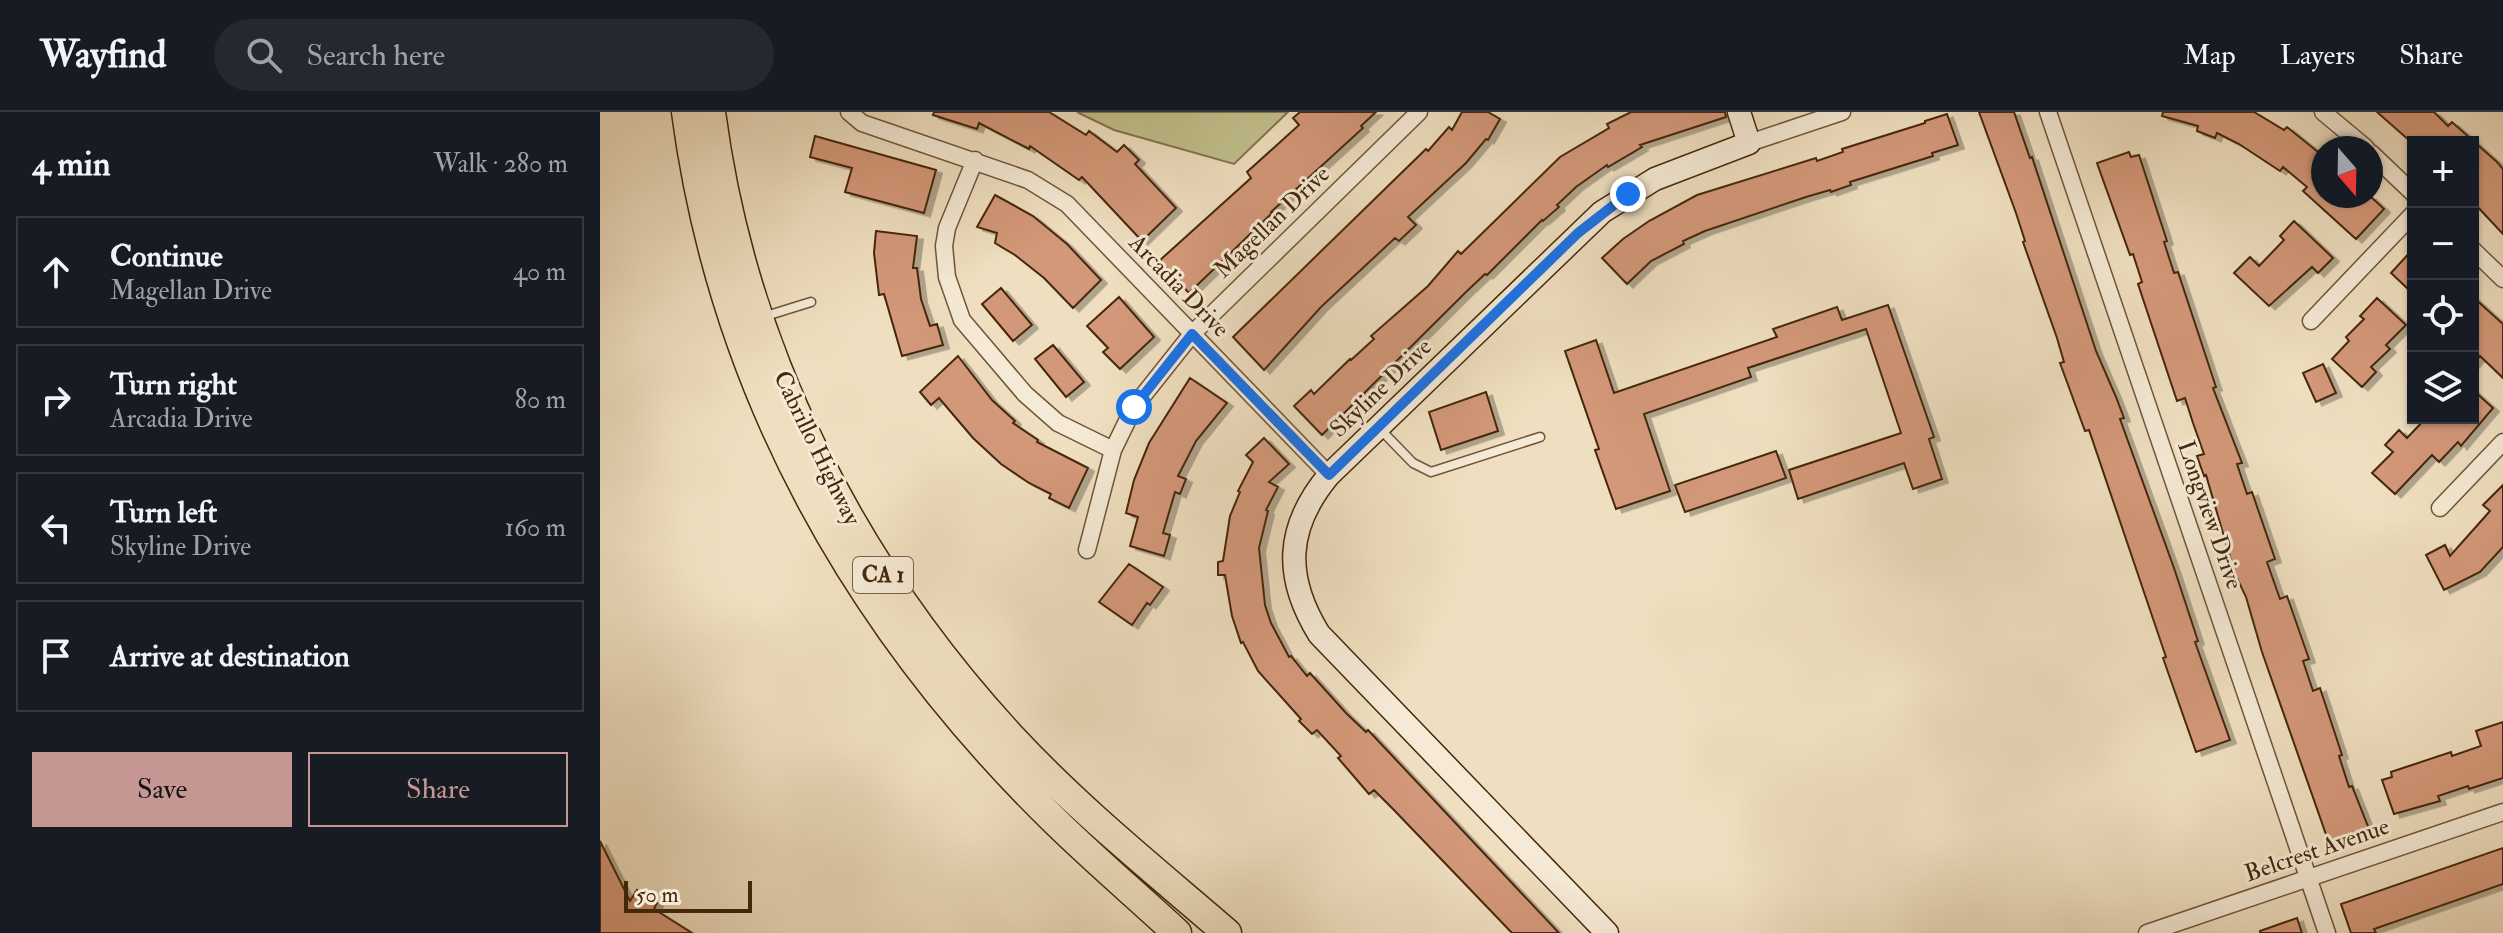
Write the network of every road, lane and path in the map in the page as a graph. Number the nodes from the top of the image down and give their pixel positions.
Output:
1 (686, 112) edge
2 (711, 112) edge
3 (849, 112) edge
4 (1419, 112) edge
5 (1739, 112) edge
6 (1842, 112) edge
7 (2048, 112) edge
8 (2323, 112) edge
9 (2352, 136) edge
10 (1749, 143) junction
11 (975, 160) junction
12 (2383, 164) edge
13 (2407, 187) edge
14 (2407, 220) edge
15 (2479, 256) edge
16 (2503, 279) edge
17 (811, 302) dead end
18 (759, 319) junction
19 (2311, 321) dead end
20 (1192, 334) junction
21 (1378, 427) junction
22 (1540, 437) dead end
23 (2503, 442) edge
24 (1113, 450) junction
25 (1329, 475) junction
26 (2440, 508) dead end
27 (1087, 550) dead end
28 (2503, 812) edge
29 (2309, 878) junction
30 (1177, 933) edge
31 (1227, 933) edge
32 (1607, 933) edge
33 (2147, 933) edge
34 (2327, 933) edge

1 - 30 highway, Cabrillo Highway / CA 1
2 - 18 highway, Cabrillo Highway / CA 1
3 - 11 street, Arcadia Drive
4 - 20 street, Magellan Drive
5 - 10 street
6 - 10 street, Skyline Drive
7 - 29 street, Longview Drive
8 - 9 street
10 - 21 street, Skyline Drive
11 - 20 street, Arcadia Drive
11 - 24 street
12 - 13 street
14 - 19 street
15 - 16 street
17 - 18 lane
18 - 31 highway, Cabrillo Highway / CA 1
20 - 24 street, Magellan Drive
20 - 25 street, Arcadia Drive
21 - 22 lane
21 - 25 street, Skyline Drive
23 - 26 street
24 - 27 street, Magellan Drive
25 - 32 street, Skyline Drive
28 - 29 street, Belcrest Avenue
29 - 33 street, Belcrest Avenue
29 - 34 street, Longview Drive

